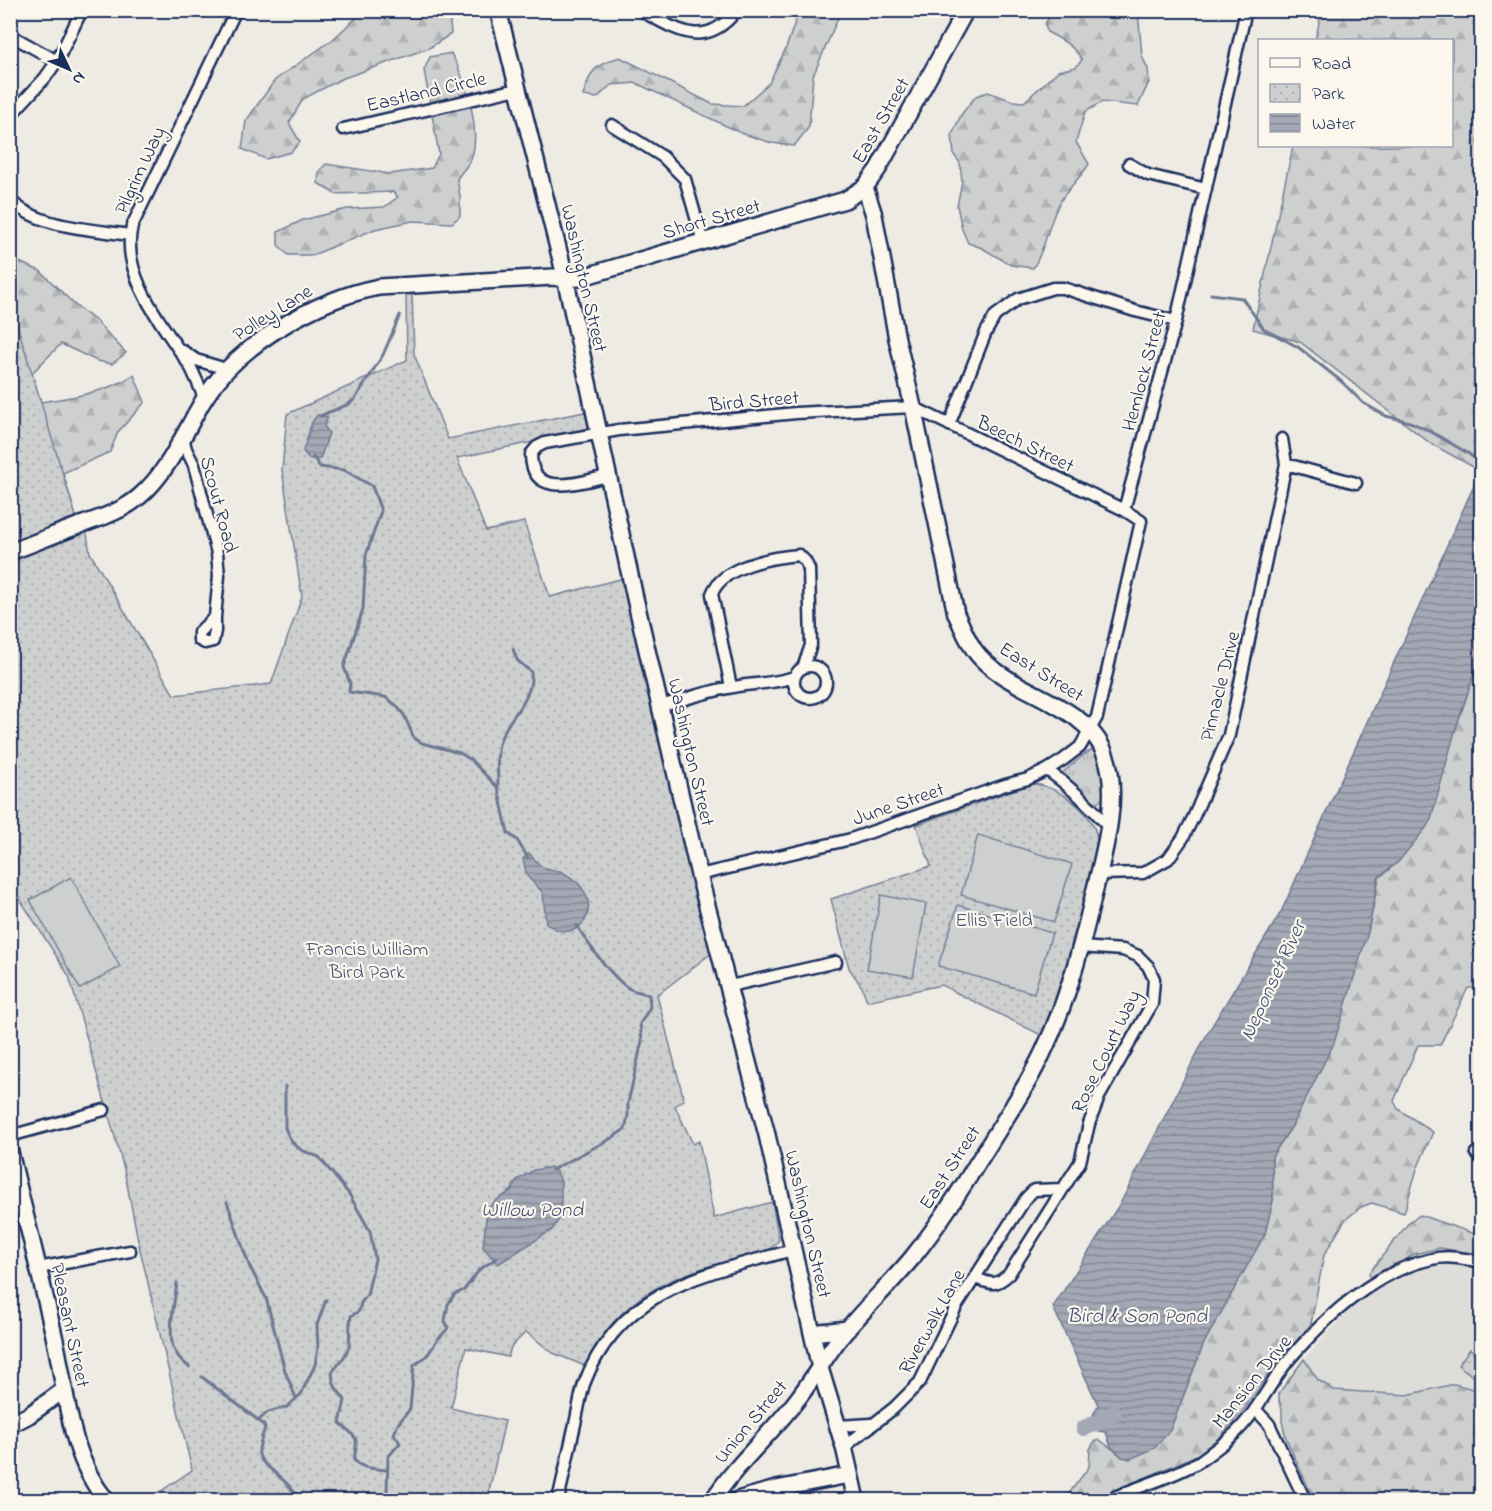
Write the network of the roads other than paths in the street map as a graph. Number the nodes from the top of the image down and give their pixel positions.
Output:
1 (82, 10) edge
2 (236, 10) edge
3 (498, 10) edge
4 (640, 10) edge
5 (737, 10) edge
6 (966, 10) edge
7 (1246, 10) edge
8 (10, 35) edge
9 (57, 61) junction
10 (517, 89) junction
11 (10, 116) edge
12 (612, 125) dead end
13 (343, 129) dead end
14 (1129, 164) dead end
15 (865, 187) junction
16 (1206, 189) junction
17 (10, 200) edge
18 (130, 235) junction
19 (703, 242) junction
20 (565, 279) junction
21 (1176, 321) junction
22 (176, 345) junction
23 (226, 369) junction
24 (204, 398) junction
25 (913, 407) junction
26 (949, 425) junction
27 (598, 435) junction
28 (183, 437) junction
29 (1282, 439) dead end
30 (1286, 464) junction
31 (608, 476) junction
32 (1356, 483) dead end
33 (1124, 510) junction
34 (10, 552) edge
35 (215, 617) dead end
36 (803, 668) junction
37 (794, 677) junction
38 (731, 687) junction
39 (659, 706) junction
40 (1091, 730) junction
41 (1047, 770) junction
42 (1108, 827) junction
43 (1099, 874) junction
44 (699, 875) junction
45 (1080, 947) junction
46 (836, 962) dead end
47 (730, 986) junction
48 (104, 1110) dead end
49 (10, 1136) edge
50 (10, 1152) edge
51 (1063, 1189) junction
52 (793, 1250) junction
53 (130, 1251) dead end
54 (1482, 1262) edge
55 (38, 1268) junction
56 (975, 1278) junction
57 (848, 1329) junction
58 (812, 1333) junction
59 (820, 1368) junction
60 (64, 1389) junction
61 (67, 1409) junction
62 (1255, 1409) junction
63 (29, 1415) junction
64 (871, 1424) junction
65 (10, 1425) edge
66 (838, 1426) junction
67 (844, 1447) junction
68 (849, 1475) junction
69 (106, 1500) edge
70 (558, 1500) edge
71 (713, 1500) edge
72 (737, 1500) edge
73 (856, 1500) edge
74 (1108, 1500) edge
75 (1305, 1500) edge

1 - 9 street
2 - 18 street, Pilgrim Way
3 - 10 street, Washington Street
4 - 5 street
6 - 15 street, East Street
7 - 16 street, Hemlock Street
8 - 9 street
9 - 11 street
10 - 13 street, Eastland Circle
10 - 20 street, Washington Street
12 - 19 street
14 - 16 street
15 - 19 street, Short Street
15 - 25 street, East Street
16 - 21 street, Hemlock Street
17 - 18 street
18 - 22 street, Pilgrim Way
19 - 20 street, Short Street
20 - 23 street, Polley Lane
20 - 27 street, Washington Street
21 - 26 street
21 - 33 street, Hemlock Street
22 - 23 street, Pilgrim Way
22 - 24 street, Pilgrim Way
23 - 24 street, Polley Lane
24 - 28 street, Polley Lane
25 - 26 street, Beech Street
25 - 27 street, Bird Street
25 - 40 street, East Street
26 - 33 street, Beech Street
27 - 31 street, Washington Street
27 - 31 street, Bird Street
28 - 34 street, Polley Lane
28 - 35 street, Scout Road
29 - 30 street, Pinnacle Drive
30 - 32 street
30 - 43 street, Pinnacle Drive
31 - 39 street, Washington Street
33 - 40 street
36 - 37 street
36 - 37 street
36 - 38 street
37 - 38 street
38 - 39 street
39 - 44 street, Washington Street
40 - 41 street, June Street
40 - 42 street, East Street
41 - 42 street
41 - 44 street, June Street
42 - 43 street, East Street
43 - 45 street, East Street
44 - 47 street, Washington Street
45 - 51 street, Rose Court Way
45 - 57 street, East Street
46 - 47 street
47 - 52 street, Washington Street
48 - 49 street
50 - 55 street, Pleasant Street
51 - 56 street, Riverwalk Lane
51 - 56 street, Rose Court Way
52 - 58 street, Washington Street
52 - 70 street
53 - 55 street
54 - 62 street, Mansion Drive
55 - 60 street, Pleasant Street
56 - 64 street, Riverwalk Lane
57 - 58 street
57 - 59 street, East Street
58 - 59 street, Washington Street
59 - 66 street, Washington Street
59 - 71 street, Union Street
60 - 61 street, Pleasant Street
60 - 63 street
61 - 63 street
61 - 69 street, Pleasant Street
62 - 74 street, Mansion Drive
62 - 75 street
63 - 65 street
64 - 66 street
64 - 67 street, Riverwalk Lane
66 - 67 street, Washington Street
67 - 68 street, Washington Street
68 - 72 street
68 - 73 street, Washington Street

